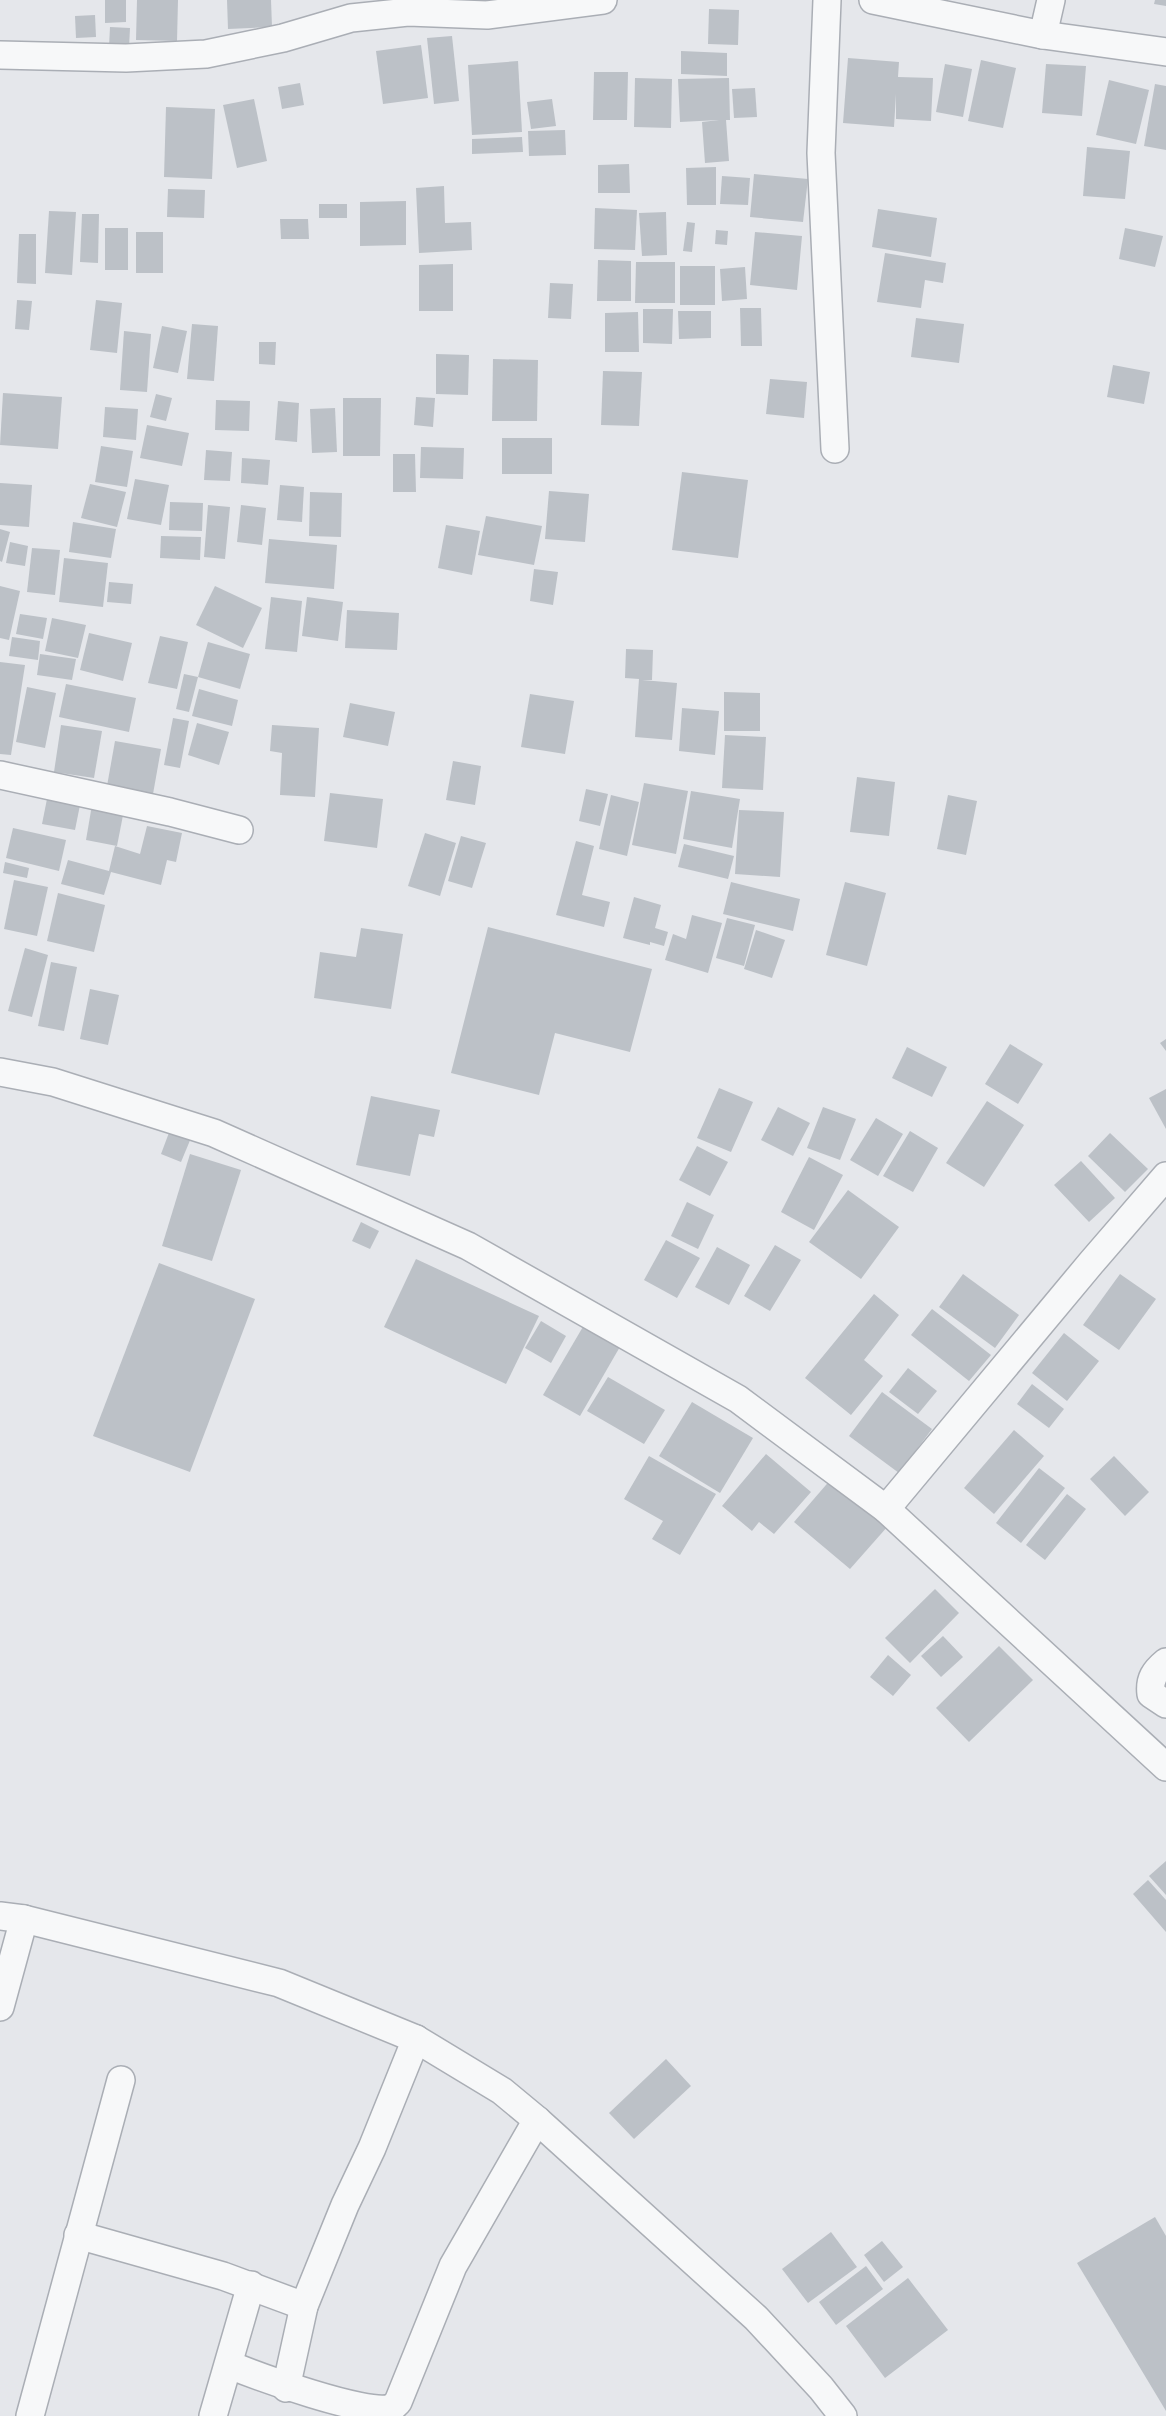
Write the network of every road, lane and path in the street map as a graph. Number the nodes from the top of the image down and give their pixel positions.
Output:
1 (603, 0) edge
2 (826, 0) edge
3 (873, 0) edge
4 (1051, 0) edge
5 (565, 2) edge
6 (454, 7) edge
7 (1043, 35) junction
8 (1166, 52) edge
9 (0, 55) edge
10 (835, 449) dead end
11 (0, 775) edge
12 (239, 830) dead end
13 (0, 1072) edge
14 (1166, 1176) edge
15 (886, 1509) junction
16 (1166, 1662) edge
17 (1166, 1704) edge
18 (1166, 1767) edge
19 (12, 1918) edge
20 (0, 2007) edge
21 (416, 2039) junction
22 (121, 2080) dead end
23 (537, 2120) junction
24 (78, 2235) junction
25 (251, 2285) junction
26 (304, 2306) junction
27 (230, 2365) junction
28 (286, 2388) junction
29 (30, 2416) edge
30 (213, 2416) edge
31 (843, 2416) edge

1 - 5 street
2 - 10 street
3 - 7 street
4 - 7 street
5 - 6 street
6 - 9 street
7 - 8 street
11 - 12 street
13 - 15 street
14 - 15 street
15 - 18 street
16 - 17 street
19 - 20 street
19 - 21 street
21 - 23 street
21 - 26 street
22 - 24 street
23 - 28 street
23 - 31 street
24 - 25 street
24 - 29 street
25 - 26 street
25 - 27 street
26 - 28 street
27 - 28 street
27 - 30 street

